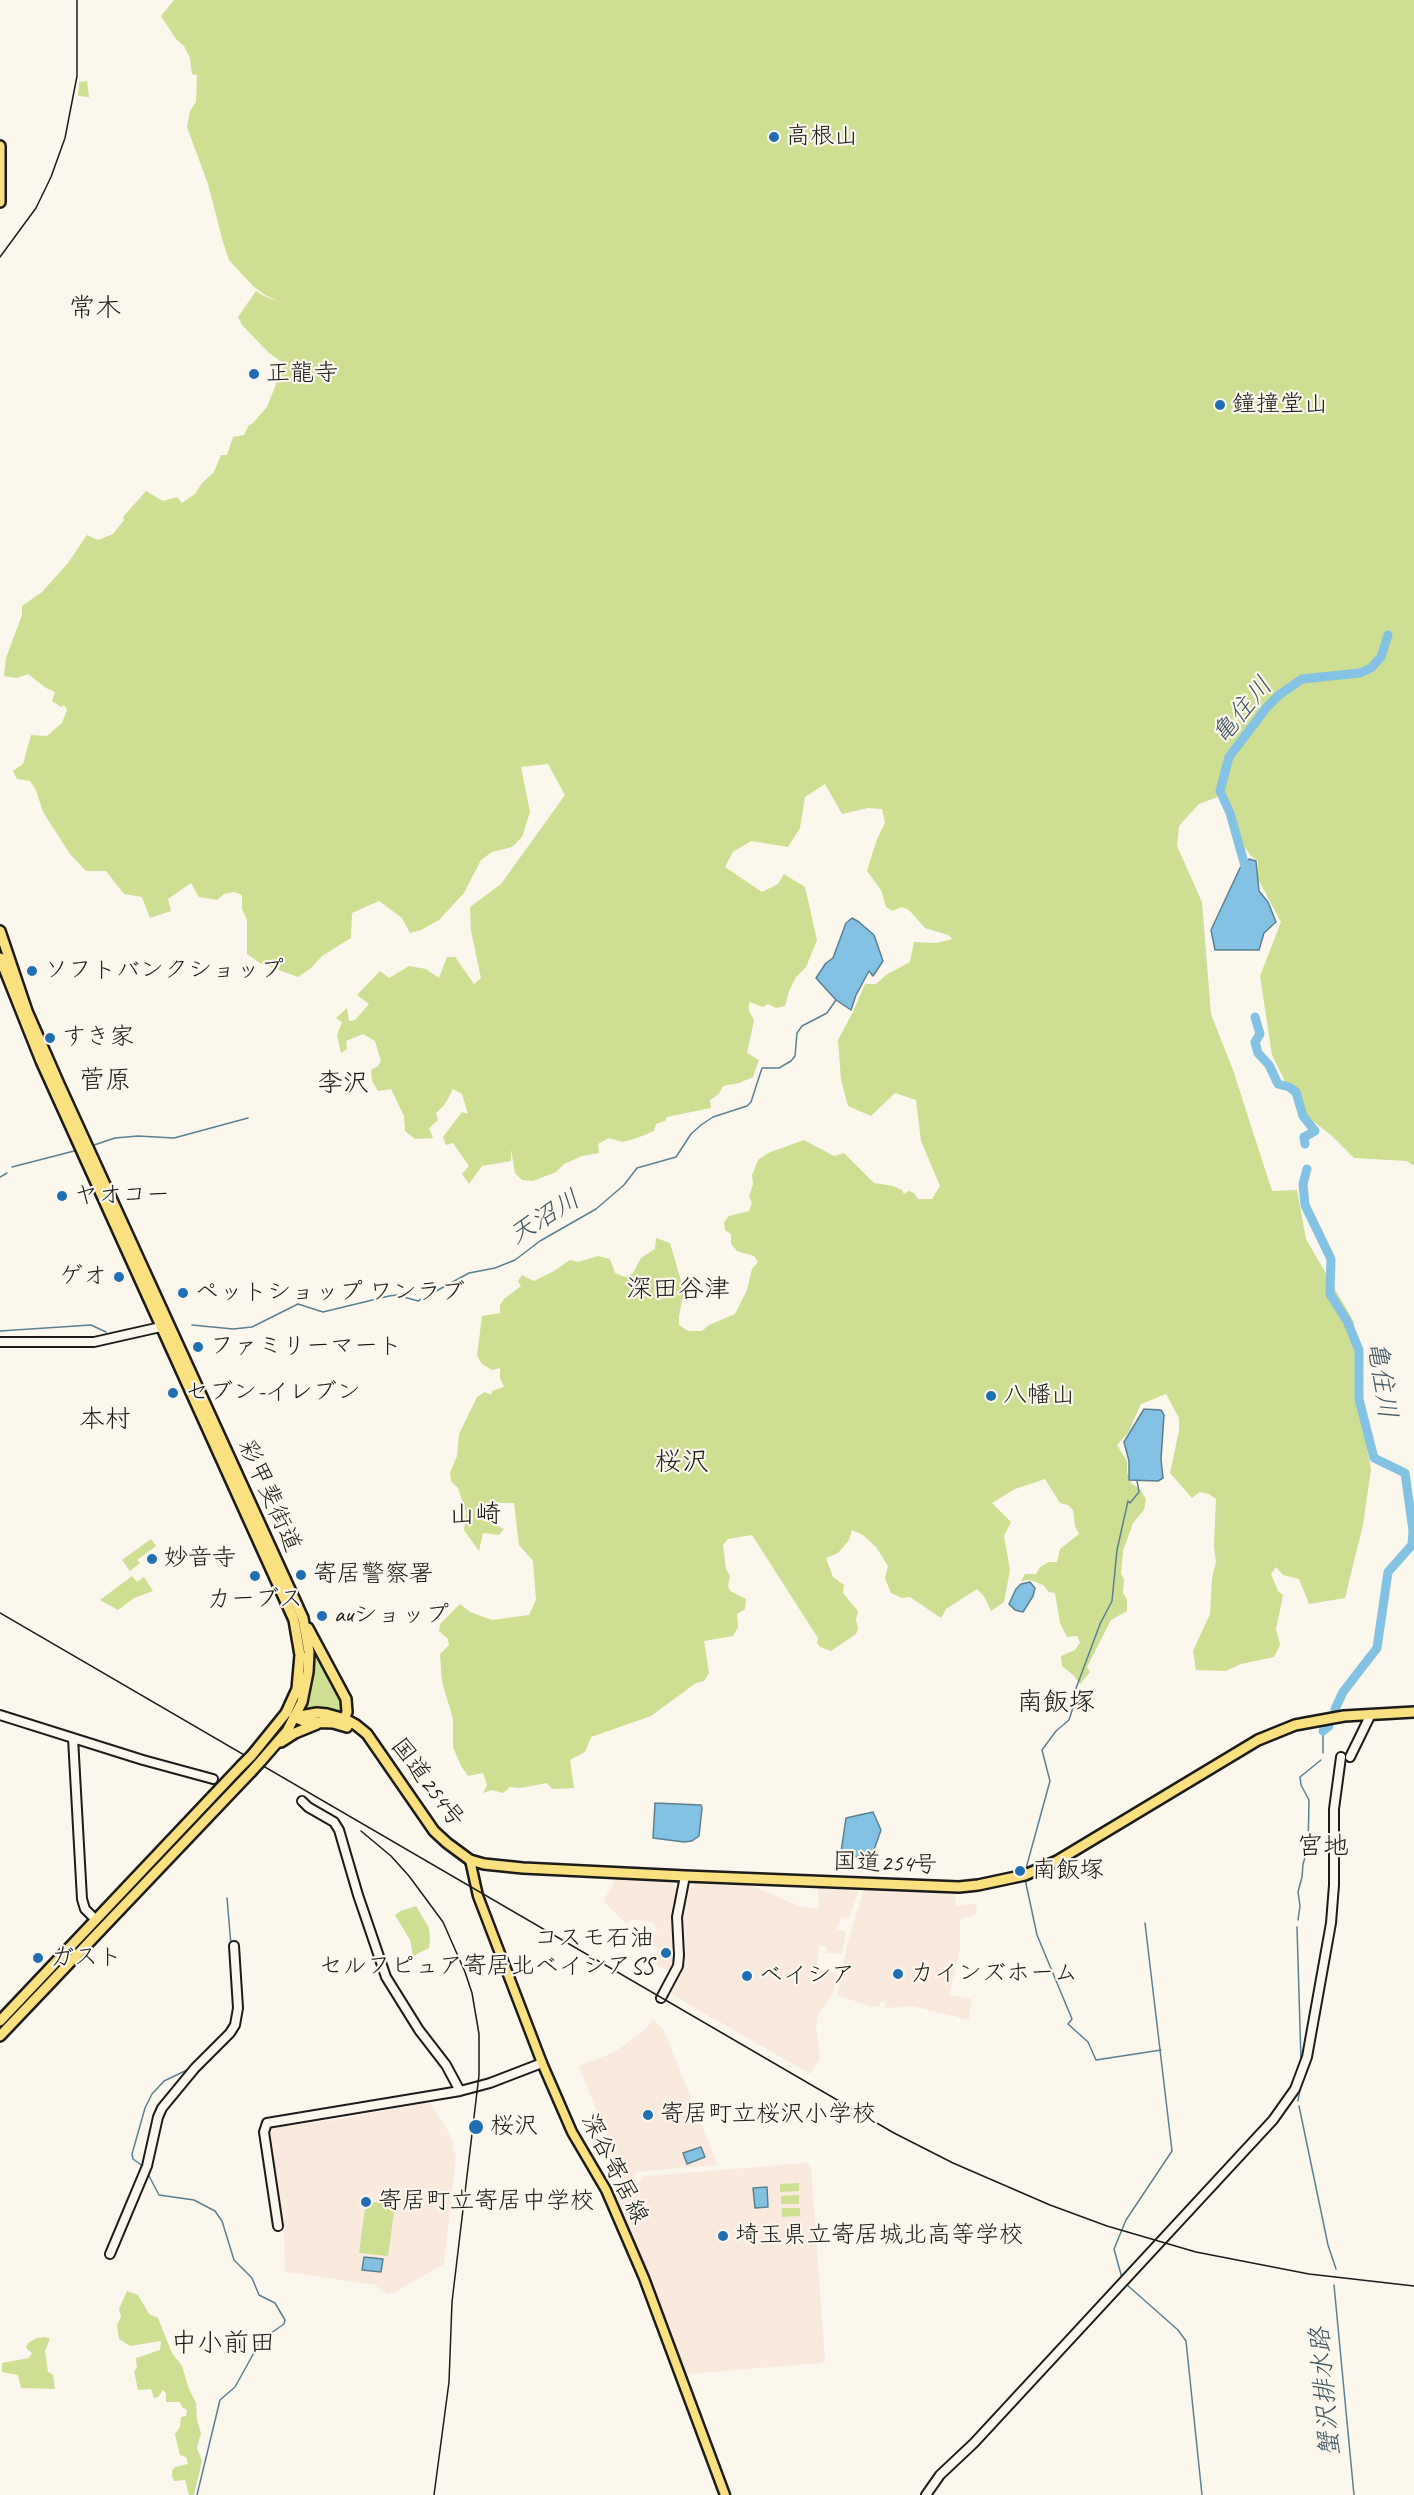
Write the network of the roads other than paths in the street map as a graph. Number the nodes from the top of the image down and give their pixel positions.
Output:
1 (0, 146) edge
2 (0, 202) edge
3 (0, 930) edge
4 (0, 958) edge
5 (166, 1326) junction
6 (0, 1342) edge
7 (303, 1618) junction
8 (1414, 1712) edge
9 (1371, 1714) junction
10 (0, 1715) edge
11 (290, 1715) junction
12 (344, 1722) junction
13 (319, 1724) junction
14 (73, 1738) junction
15 (274, 1748) junction
16 (213, 1779) dead end
17 (302, 1801) dead end
18 (470, 1860) junction
19 (685, 1876) junction
20 (96, 1920) junction
21 (234, 1946) dead end
22 (661, 1998) dead end
23 (0, 2021) edge
24 (0, 2036) edge
25 (542, 2063) junction
26 (460, 2091) junction
27 (278, 2226) dead end
28 (110, 2254) dead end
29 (725, 2495) edge
30 (926, 2495) edge

1 - 2 highway
3 - 5 highway, 彩甲斐街道
4 - 5 highway, 彩甲斐街道
5 - 6 street
5 - 7 highway, 彩甲斐街道
5 - 11 highway, 彩甲斐街道
7 - 11 highway, 彩甲斐街道
7 - 12 highway
8 - 9 highway, 国道254号
9 - 19 highway, 国道254号
9 - 30 street
10 - 14 street
11 - 12 highway, 国道254号
11 - 13 highway
11 - 15 highway, 彩甲斐街道
11 - 20 highway, 彩甲斐街道, bridge
12 - 13 highway
12 - 18 highway, 国道254号
13 - 15 highway
14 - 16 street
14 - 20 street
15 - 24 highway, 彩甲斐街道, bridge
17 - 26 street
18 - 19 highway, 国道254号
18 - 25 main road, 深谷寄居線
19 - 22 street
20 - 23 highway, 彩甲斐街道
21 - 28 street
25 - 26 street
25 - 29 main road, 深谷寄居線
26 - 27 street

